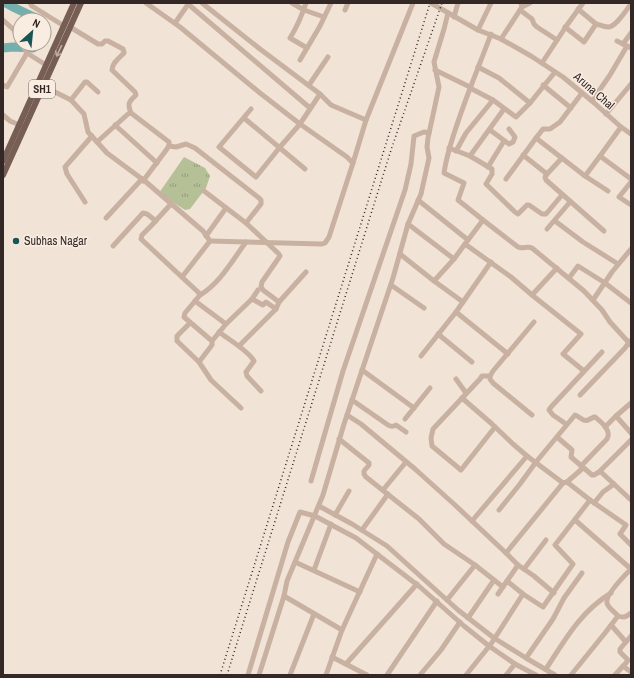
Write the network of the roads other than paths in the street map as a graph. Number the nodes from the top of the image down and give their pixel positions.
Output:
1 (30, 3) edge
2 (74, 3) edge
3 (81, 3) edge
4 (146, 3) edge
5 (202, 3) edge
6 (292, 3) edge
7 (306, 3) edge
8 (331, 3) edge
9 (348, 3) edge
10 (413, 3) edge
11 (431, 3) edge
12 (458, 3) edge
13 (491, 3) edge
14 (530, 3) edge
15 (583, 3) edge
16 (189, 4) edge
17 (631, 4) edge
18 (521, 7) edge
19 (304, 10) junction
20 (345, 10) dead end
21 (578, 10) junction
22 (448, 13) junction
23 (454, 17) junction
24 (324, 18) junction
25 (3, 20) edge
26 (175, 23) junction
27 (596, 24) junction
28 (67, 26) junction
29 (565, 27) junction
30 (12, 28) edge
31 (478, 30) junction
32 (631, 33) edge
33 (491, 34) junction
34 (501, 39) junction
35 (557, 40) junction
36 (617, 41) dead end
37 (627, 46) edge
38 (307, 48) junction
39 (27, 53) joint
40 (328, 57) dead end
41 (300, 60) dead end
42 (542, 63) junction
43 (46, 64) junction
44 (478, 67) junction
45 (435, 70) junction
46 (555, 72) junction
47 (631, 84) edge
48 (3, 85) edge
49 (309, 85) junction
50 (543, 85) junction
51 (43, 86) junction
52 (470, 88) junction
53 (98, 92) dead end
54 (582, 93) junction
55 (320, 94) junction
56 (71, 100) junction
57 (493, 100) junction
58 (592, 101) junction
59 (530, 103) junction
60 (310, 108) junction
61 (571, 108) junction
62 (251, 109) dead end
63 (504, 109) junction
64 (131, 113) junction
65 (606, 114) junction
66 (4, 118) edge
67 (244, 118) junction
68 (366, 120) junction
69 (300, 124) junction
70 (115, 125) junction
71 (22, 126) junction
72 (621, 127) junction
73 (509, 129) dead end
74 (490, 130) junction
75 (429, 133) junction
76 (631, 134) edge
77 (92, 136) junction
78 (536, 138) junction
79 (504, 141) junction
80 (97, 142) junction
81 (169, 146) junction
82 (280, 147) junction
83 (449, 148) junction
84 (456, 151) junction
85 (523, 155) junction
86 (470, 156) junction
87 (600, 156) junction
88 (562, 158) junction
89 (3, 161) edge
90 (156, 163) junction
91 (353, 163) junction
92 (488, 167) junction
93 (305, 169) dead end
94 (547, 174) junction
95 (3, 175) edge
96 (585, 176) junction
97 (506, 179) dead end
98 (143, 180) junction
99 (631, 180) edge
100 (204, 191) dead end
101 (608, 191) dead end
102 (562, 195) junction
103 (418, 200) junction
104 (85, 202) dead end
105 (570, 202) junction
106 (171, 204) junction
107 (631, 204) edge
108 (226, 208) junction
109 (106, 218) dead end
110 (483, 220) junction
111 (156, 221) junction
112 (555, 221) junction
113 (246, 223) junction
114 (408, 224) junction
115 (547, 228) dead end
116 (604, 231) dead end
117 (206, 236) junction
118 (210, 241) junction
119 (246, 242) junction
120 (267, 242) junction
121 (467, 242) junction
122 (113, 246) dead end
123 (631, 249) edge
124 (400, 254) junction
125 (629, 257) edge
126 (454, 259) junction
127 (490, 262) junction
128 (618, 264) junction
129 (556, 268) junction
130 (306, 272) dead end
131 (182, 277) junction
132 (569, 278) junction
133 (434, 281) junction
134 (605, 283) junction
135 (391, 285) junction
136 (258, 290) dead end
137 (200, 295) junction
138 (532, 295) junction
139 (252, 299) junction
140 (593, 300) junction
141 (196, 301) junction
142 (279, 302) junction
143 (463, 302) junction
144 (631, 303) edge
145 (424, 308) dead end
146 (276, 309) junction
147 (456, 312) junction
148 (190, 322) junction
149 (534, 322) dead end
150 (226, 324) junction
151 (219, 332) junction
152 (438, 334) junction
153 (212, 342) junction
154 (630, 343) edge
155 (239, 346) junction
156 (602, 352) dead end
157 (508, 354) junction
158 (421, 356) dead end
159 (199, 362) junction
160 (472, 362) dead end
161 (362, 370) junction
162 (584, 371) junction
163 (490, 376) junction
164 (456, 379) dead end
165 (430, 388) dead end
166 (261, 391) dead end
167 (466, 393) junction
168 (580, 395) dead end
169 (462, 398) junction
170 (352, 400) junction
171 (631, 403) edge
172 (242, 408) dead end
173 (414, 408) junction
174 (532, 415) dead end
175 (347, 416) junction
176 (616, 416) junction
177 (405, 419) dead end
178 (566, 424) junction
179 (605, 426) junction
180 (495, 427) junction
181 (406, 432) dead end
182 (631, 434) edge
183 (557, 437) junction
184 (339, 439) junction
185 (631, 440) edge
186 (527, 456) junction
187 (406, 462) junction
188 (536, 462) junction
189 (582, 467) junction
190 (599, 472) junction
191 (311, 481) dead end
192 (565, 483) junction
193 (614, 484) junction
194 (383, 490) junction
195 (631, 490) edge
196 (349, 491) dead end
197 (388, 494) junction
198 (626, 495) junction
199 (631, 500) edge
200 (592, 502) junction
201 (319, 506) junction
202 (499, 510) dead end
203 (335, 515) junction
204 (315, 516) junction
205 (575, 520) junction
206 (472, 521) junction
207 (331, 524) junction
208 (362, 530) junction
209 (546, 540) dead end
210 (631, 545) edge
211 (506, 552) junction
212 (377, 554) junction
213 (296, 562) junction
214 (475, 565) junction
215 (518, 565) junction
216 (524, 569) junction
217 (631, 569) edge
218 (314, 570) junction
219 (582, 573) dead end
220 (494, 580) junction
221 (507, 581) junction
222 (417, 584) junction
223 (503, 587) junction
224 (360, 592) junction
225 (554, 593) junction
226 (610, 593) junction
227 (498, 594) dead end
228 (523, 594) junction
229 (284, 596) junction
230 (437, 600) junction
231 (446, 600) junction
232 (631, 613) edge
233 (314, 614) junction
234 (618, 616) junction
235 (468, 618) junction
236 (460, 622) junction
237 (611, 626) junction
238 (342, 630) junction
239 (631, 636) edge
240 (492, 642) junction
241 (626, 642) junction
242 (332, 657) junction
243 (526, 658) junction
244 (346, 664) junction
245 (515, 664) junction
246 (623, 666) junction
247 (546, 669) junction
248 (631, 672) edge
249 (248, 675) edge
250 (259, 675) edge
251 (290, 675) edge
252 (326, 675) edge
253 (367, 675) edge
254 (387, 675) edge
255 (420, 675) edge
256 (466, 675) edge
257 (506, 675) edge
258 (536, 675) edge
259 (556, 675) edge
260 (571, 675) edge
261 (615, 675) edge

1 - 28 street
2 - 28 main road, SH1
3 - 28 main road, SH1
4 - 26 street
5 - 49 street
6 - 19 street
7 - 19 street
8 - 24 street
9 - 20 street
10 - 68 street
11 - 22 street, Aruna Chal
12 - 23 street
13 - 31 street
14 - 18 street
15 - 21 street
16 - 26 street
16 - 60 street
17 - 27 street
18 - 34 street
18 - 35 street
19 - 24 street
19 - 38 street
21 - 27 street
21 - 29 street
22 - 23 street, Aruna Chal
22 - 45 street
23 - 31 street, Aruna Chal
24 - 38 street
25 - 30 street
26 - 69 street
27 - 29 street
28 - 43 main road, SH1
28 -> 51 main road, SH1
28 - 64 street
29 - 35 street
31 - 33 street, Aruna Chal
32 - 37 street
33 - 34 street, Aruna Chal
33 - 44 street
34 - 42 street, Aruna Chal
35 - 42 street
36 - 37 street
37 - 58 street
38 - 41 street
39 - 43 street
39 - 48 street
40 - 49 street
42 - 46 street, Aruna Chal
43 - 71 main road, SH1
44 - 52 street
44 - 59 street
45 - 52 street
45 - 75 street
46 - 50 street
46 - 54 street, Aruna Chal
47 - 65 street
49 - 55 street
50 - 59 street
50 - 61 street
51 - 56 street
51 - 71 main road, SH1
52 - 57 street
52 - 83 street
53 - 56 street
54 - 58 street, Aruna Chal
54 - 61 street
55 - 60 street
55 - 68 street
56 - 77 street
57 - 63 street
57 - 84 street
58 - 65 street, Aruna Chal
59 - 63 street
60 - 69 street
61 - 78 street
62 - 67 street
63 - 74 street
64 - 70 street
64 - 81 street
65 - 72 street, Aruna Chal
66 - 71 street
67 - 82 street
67 - 82 street
68 - 91 street
69 - 82 street
69 - 91 street
70 - 80 street
70 - 90 street
71 - 89 main road, SH1
71 - 95 main road, SH1
72 - 76 street, Aruna Chal
72 - 87 street
73 - 79 street
74 - 79 street
74 - 86 street
75 - 103 street
75 - 191 street
77 - 80 street
77 - 104 street
78 - 85 street
78 - 88 street
79 - 92 street
80 - 98 street
81 - 90 street
81 - 113 street
82 - 93 street
83 - 84 street
83 - 110 street
84 - 86 street
85 - 94 street
85 - 97 street
86 - 92 street
87 - 96 street
87 - 99 street
88 - 94 street
88 - 96 street
90 - 98 street
91 - 120 street
92 - 102 street
94 - 102 street
96 - 101 street
98 - 106 street
98 - 109 street
99 - 107 street
100 - 108 street
102 - 105 street
103 - 114 street
103 - 121 street
105 - 112 street
105 - 116 street
106 - 111 street
106 - 117 street
108 - 113 street
108 - 117 street
110 - 121 street
110 - 129 street
111 - 122 street
111 - 131 street
112 - 115 street
112 - 128 street
113 - 120 street
114 - 124 street
114 - 126 street
117 - 118 street
118 - 119 street
118 - 131 street
119 - 120 street
119 - 137 street
120 - 142 street
121 - 126 street
121 - 127 street
123 - 125 street
124 - 133 street
124 - 135 street
125 - 128 street
126 - 133 street
127 - 138 street
127 - 143 street
128 - 134 street
129 - 132 street
129 - 138 street
130 - 142 street
131 - 137 street
132 - 134 street
132 - 140 street
133 - 143 street
134 - 140 street
134 - 144 street
135 - 145 street
135 - 161 street
136 - 139 street
137 - 141 street
138 - 162 street
139 - 146 street
139 - 150 street
140 - 154 street
141 - 148 street
141 - 150 street
142 - 146 street
143 - 147 street
146 - 155 street
147 - 152 street
147 - 157 street
148 - 153 street
148 - 159 street
149 - 157 street
150 - 151 street
151 - 153 street
151 - 155 street
152 - 158 street
152 - 160 street
153 - 159 street
154 - 168 street
155 - 166 street
156 - 162 street
157 - 163 street
159 - 172 street
161 - 170 street
161 - 173 street
162 - 178 street
163 - 167 street
163 - 174 street
164 - 167 street
165 - 173 street
167 - 169 street
169 - 180 street
169 - 180 street
170 - 175 street
170 - 181 street
171 - 176 street
173 - 177 street
175 - 184 street
175 - 187 street
176 - 179 street
176 - 182 street
178 - 179 street
178 - 183 street
179 - 189 street
180 - 186 street
183 - 188 street
183 - 189 street
184 - 194 street
184 - 201 street
185 - 190 street
186 - 188 street
186 - 206 street
187 - 194 street
187 - 206 street
188 - 192 street
188 - 202 street
189 - 190 street
189 - 192 street
190 - 193 street
192 - 200 street
192 - 211 street
193 - 198 street
193 - 200 street
194 - 197 street
195 - 198 street
196 - 203 street
197 - 208 street
197 - 214 street
198 - 199 street
200 - 205 street
200 - 210 street
201 - 203 street
201 - 204 street
203 - 208 street
204 - 207 street
204 - 213 street
204 - 249 street
205 - 217 street
205 - 225 street
206 - 211 street
207 - 212 street
207 - 218 street
208 - 231 street
209 - 216 street
211 - 215 street
212 - 222 street
212 - 224 street
213 - 218 street
213 - 229 street
214 - 220 street
214 - 231 street
215 - 216 street
215 - 221 street
216 - 225 street
217 - 226 street
218 - 224 street
219 - 243 street
220 - 223 street
220 - 235 street
221 - 223 street
221 - 228 street
222 - 230 street
222 - 244 street
223 - 227 street
224 - 238 street
225 - 228 street
226 - 234 street
226 - 247 street
228 - 240 street
229 - 233 street
229 - 250 street
230 - 236 street
230 - 254 street
231 - 235 street
232 - 234 street
233 - 238 street
233 - 251 street
234 - 237 street
235 - 240 street
236 - 240 street
236 - 255 street
237 - 241 street
237 - 260 street
238 - 242 street
239 - 241 street
240 - 243 street
240 - 245 street
240 - 256 street
241 - 246 street
242 - 244 street
242 - 252 street
243 - 247 street
244 - 253 street
245 - 257 street
245 - 258 street
246 - 248 street
246 - 261 street
247 - 259 street

